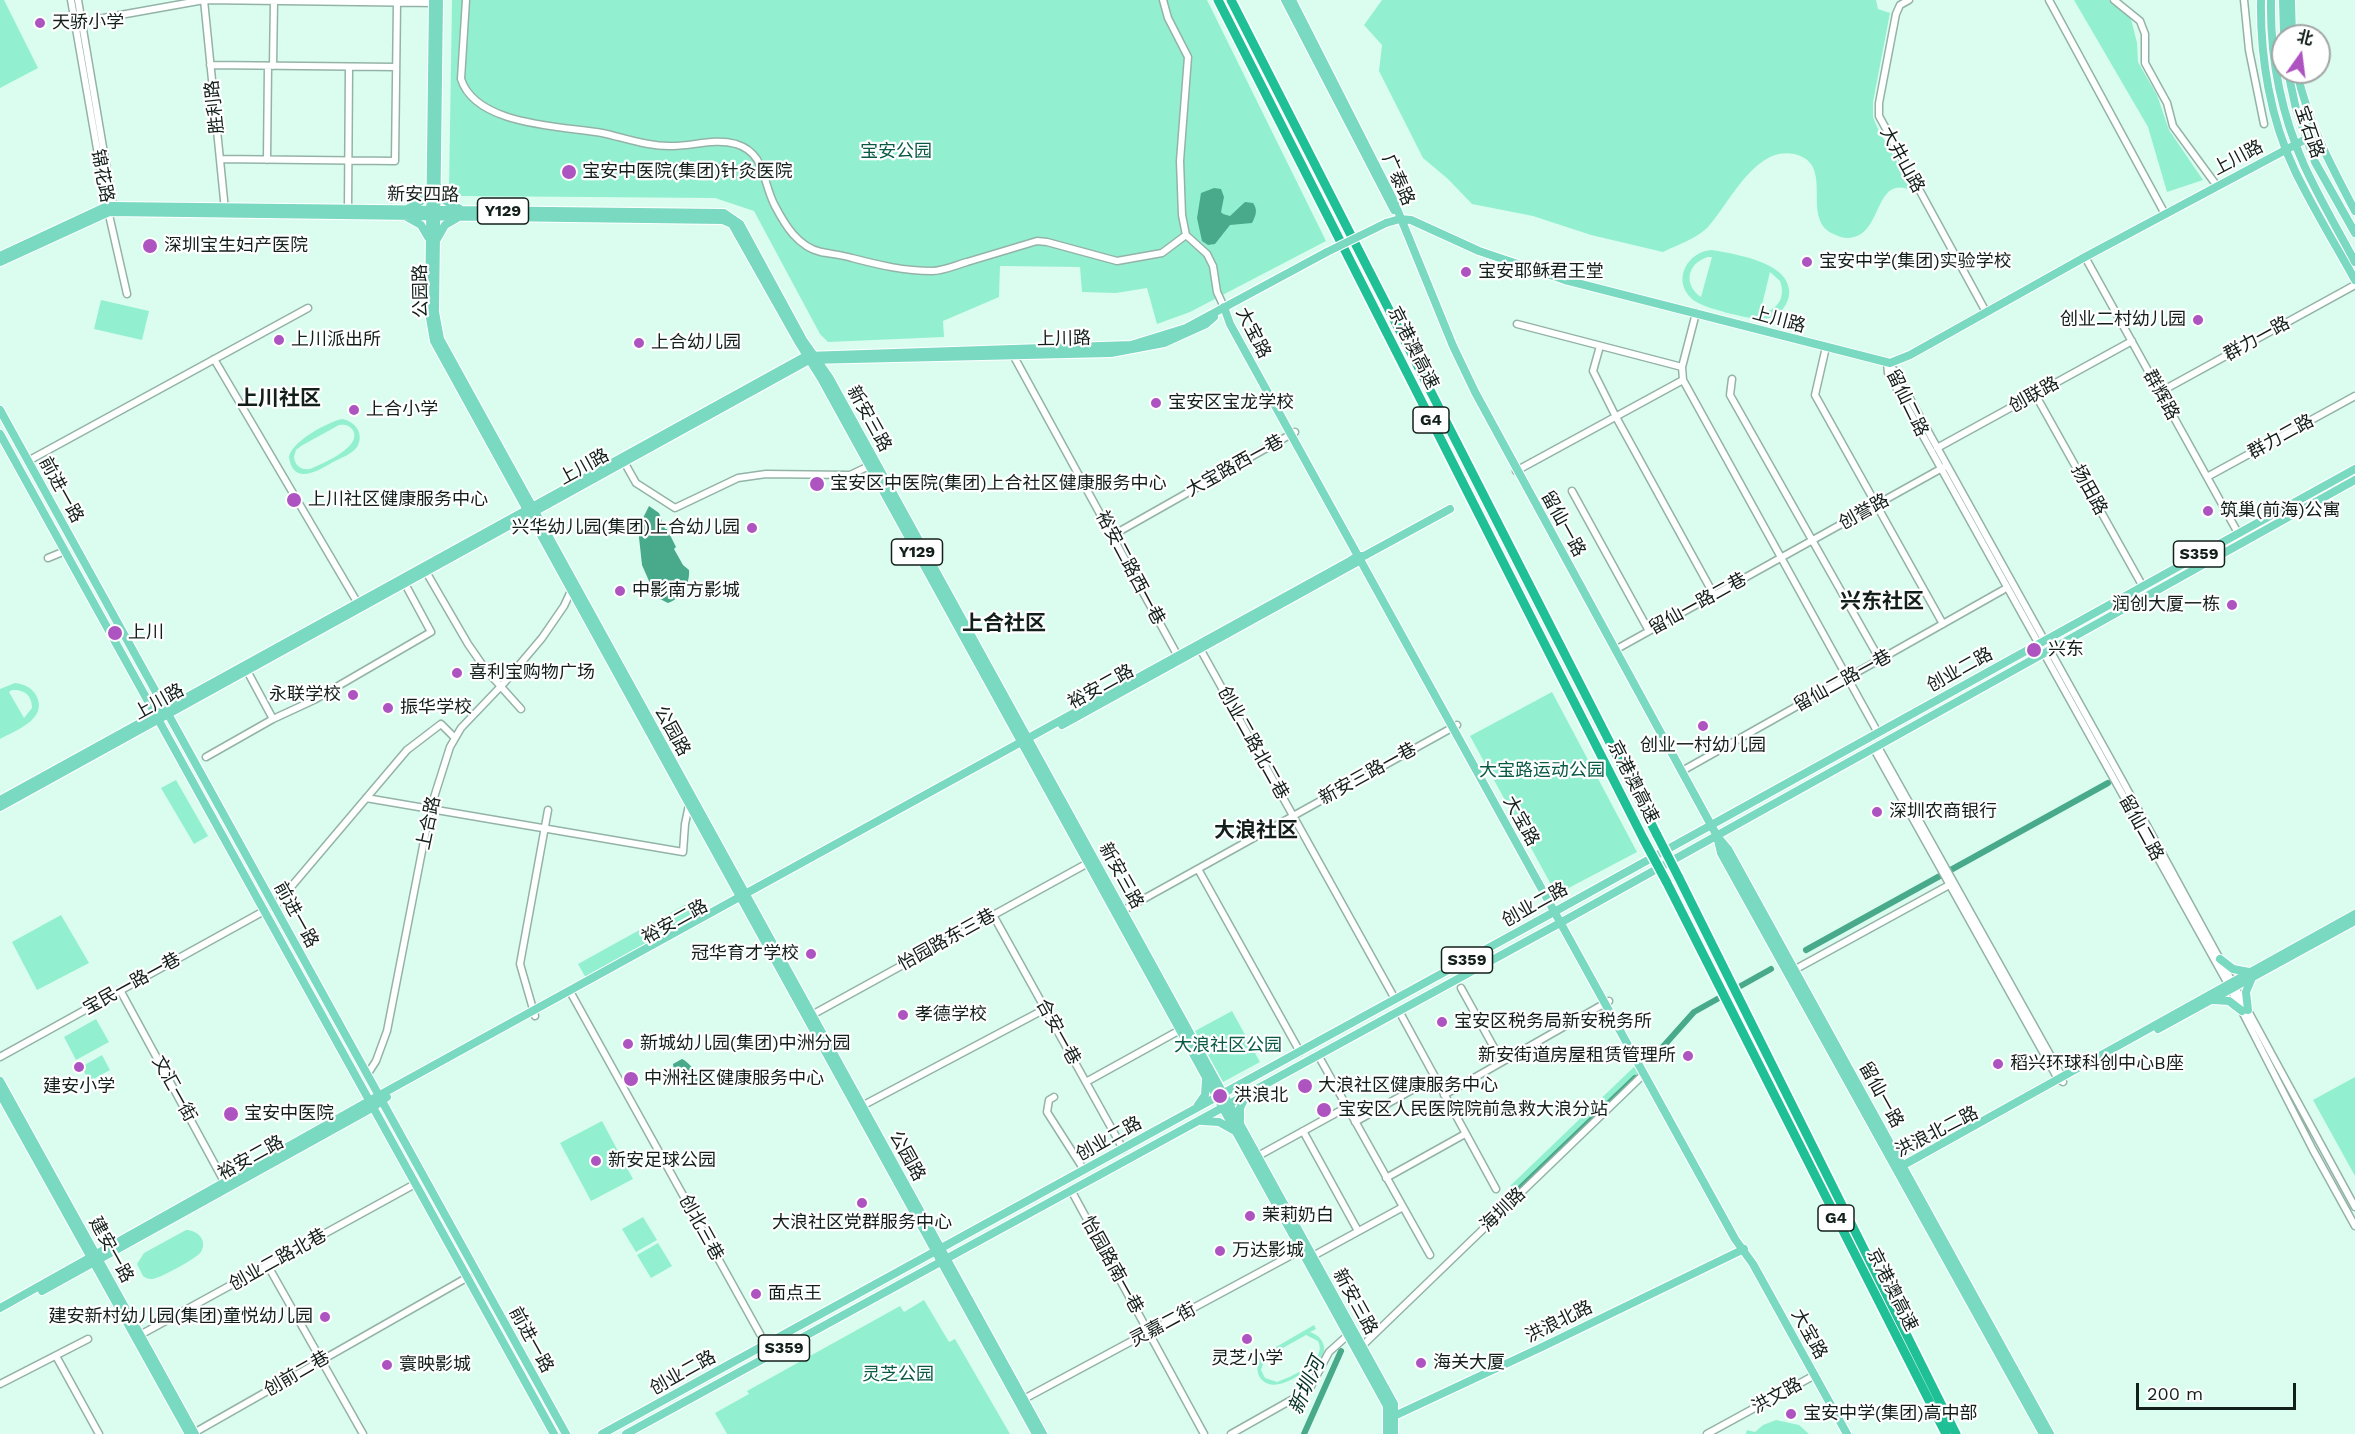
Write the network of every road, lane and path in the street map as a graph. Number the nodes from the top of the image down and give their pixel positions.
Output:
1 (71, 0) edge
2 (78, 0) edge
3 (204, 0) edge
4 (466, 0) edge
5 (1163, 0) edge
6 (1218, 0) edge
7 (1230, 0) edge
8 (1285, 0) edge
9 (1292, 0) edge
10 (1909, 0) edge
11 (2049, 0) edge
12 (2114, 0) edge
13 (2244, 0) edge
14 (2260, 0) edge
15 (2271, 0) edge
16 (2283, 0) edge
17 (2291, 0) edge
18 (274, 1) edge
19 (401, 2) edge
20 (436, 2) edge
21 (81, 22) junction
22 (2284, 24) edge
23 (2292, 24) edge
24 (210, 65) junction
25 (270, 66) junction
26 (349, 67) junction
27 (396, 67) junction
28 (2291, 84) edge
29 (2300, 84) edge
30 (2264, 124) dead end
31 (2306, 139) junction
32 (2295, 144) junction
33 (2286, 149) junction
34 (220, 159) junction
35 (267, 160) junction
36 (348, 161) junction
37 (434, 184) junction
38 (2217, 186) junction
39 (109, 208) junction
40 (348, 209) junction
41 (225, 210) junction
42 (2355, 211) edge
43 (403, 212) junction
44 (433, 213) junction
45 (464, 213) junction
46 (2164, 214) junction
47 (1400, 219) junction
48 (2355, 233) edge
49 (1186, 235) junction
50 (433, 243) junction
51 (0, 256) edge
52 (2085, 257) junction
53 (0, 262) edge
54 (2355, 262) edge
55 (2355, 283) edge
56 (127, 294) dead end
57 (1224, 307) junction
58 (308, 308) dead end
59 (1986, 312) junction
60 (1696, 313) junction
61 (1517, 324) dead end
62 (2132, 341) junction
63 (1600, 346) junction
64 (1826, 347) junction
65 (1012, 352) junction
66 (811, 357) junction
67 (214, 359) junction
68 (1887, 363) junction
69 (1682, 367) junction
70 (1732, 379) dead end
71 (1683, 380) junction
72 (2160, 392) junction
73 (2035, 394) junction
74 (2355, 396) edge
75 (0, 410) edge
76 (1616, 417) junction
77 (1293, 433) junction
78 (0, 434) edge
79 (1937, 448) junction
80 (623, 460) junction
81 (28, 461) junction
82 (869, 466) junction
83 (1944, 467) junction
84 (2355, 469) edge
85 (1516, 471) junction
86 (2207, 477) junction
87 (2355, 480) edge
88 (1572, 491) dead end
89 (1877, 506) junction
90 (1450, 509) dead end
91 (531, 511) junction
92 (2238, 533) junction
93 (1113, 535) junction
94 (1812, 541) junction
95 (65, 551) junction
96 (1361, 557) junction
97 (48, 558) dead end
98 (1781, 558) junction
99 (425, 569) junction
100 (403, 581) junction
101 (2142, 585) junction
102 (2003, 590) dead end
103 (571, 591) junction
104 (1714, 596) junction
105 (578, 603) junction
106 (359, 605) junction
107 (564, 606) junction
108 (1943, 624) junction
109 (1649, 631) junction
110 (2041, 641) junction
111 (1199, 647) junction
112 (1615, 650) junction
113 (2046, 651) junction
114 (1179, 658) junction
115 (1880, 660) junction
116 (245, 668) junction
117 (1848, 678) junction
118 (501, 686) junction
119 (521, 709) dead end
120 (166, 712) junction
121 (156, 717) junction
122 (273, 719) junction
123 (1455, 726) junction
124 (1878, 733) junction
125 (455, 738) junction
126 (1026, 742) junction
127 (1876, 748) junction
128 (206, 757) dead end
129 (1682, 771) junction
130 (366, 798) junction
131 (0, 800) edge
132 (689, 805) junction
133 (0, 807) edge
134 (430, 810) junction
135 (548, 810) dead end
136 (1294, 815) junction
137 (1711, 825) junction
138 (543, 829) junction
139 (1717, 836) junction
140 (1088, 862) junction
141 (1198, 869) junction
142 (1951, 883) junction
143 (744, 898) junction
144 (274, 907) junction
145 (1122, 910) junction
146 (264, 911) junction
147 (1556, 911) junction
148 (2355, 914) edge
149 (993, 915) junction
150 (2355, 921) edge
151 (1562, 922) junction
152 (2220, 959) junction
153 (1794, 970) junction
154 (2252, 974) junction
155 (2232, 986) junction
156 (1461, 988) dead end
157 (120, 990) junction
158 (572, 995) junction
159 (1395, 999) junction
160 (2212, 1000) junction
161 (1607, 1002) junction
162 (1045, 1009) junction
163 (2245, 1010) junction
164 (1399, 1011) junction
165 (533, 1014) junction
166 (809, 1016) junction
167 (1180, 1030) junction
168 (1300, 1052) junction
169 (1318, 1055) junction
170 (0, 1057) edge
171 (1502, 1062) junction
172 (1644, 1074) junction
173 (367, 1075) junction
174 (1210, 1076) junction
175 (1434, 1077) junction
176 (2061, 1079) junction
177 (0, 1081) edge
178 (1086, 1082) junction
179 (1242, 1083) junction
180 (1250, 1093) junction
181 (0, 1094) edge
182 (1220, 1095) junction
183 (1444, 1095) junction
184 (1054, 1097) dead end
185 (380, 1099) junction
186 (371, 1105) junction
187 (1226, 1106) junction
188 (1347, 1107) junction
189 (860, 1108) junction
190 (1193, 1110) junction
191 (1199, 1121) junction
192 (1354, 1122) junction
193 (1239, 1130) junction
194 (1303, 1131) junction
195 (1465, 1134) junction
196 (1123, 1149) junction
197 (1893, 1150) junction
198 (1258, 1156) junction
199 (1919, 1157) junction
200 (419, 1169) junction
201 (1901, 1169) junction
202 (1084, 1170) junction
203 (409, 1174) junction
204 (1386, 1178) junction
205 (415, 1184) junction
206 (226, 1185) junction
207 (1496, 1189) dead end
208 (1071, 1190) junction
209 (1403, 1207) junction
210 (2355, 1207) edge
211 (2355, 1226) edge
212 (1358, 1231) junction
213 (1744, 1249) junction
214 (938, 1250) junction
215 (1301, 1250) junction
216 (1430, 1255) dead end
217 (1313, 1256) junction
218 (95, 1258) junction
219 (944, 1260) junction
220 (268, 1266) junction
221 (468, 1277) junction
222 (0, 1308) edge
223 (0, 1314) edge
224 (1149, 1332) junction
225 (760, 1334) junction
226 (140, 1335) junction
227 (1348, 1335) junction
228 (88, 1339) dead end
229 (775, 1340) junction
230 (1362, 1346) junction
231 (755, 1350) junction
232 (56, 1356) junction
233 (322, 1360) junction
234 (1923, 1369) junction
235 (1815, 1375) junction
236 (0, 1384) edge
237 (1024, 1399) junction
238 (1390, 1418) junction
239 (99, 1434) edge
240 (193, 1434) edge
241 (363, 1434) edge
242 (554, 1434) edge
243 (566, 1434) edge
244 (602, 1434) edge
245 (626, 1434) edge
246 (1036, 1434) edge
247 (1043, 1434) edge
248 (1204, 1434) edge
249 (1231, 1434) edge
250 (1387, 1434) edge
251 (1394, 1434) edge
252 (1707, 1434) edge
253 (1847, 1434) edge
254 (1946, 1434) edge
255 (1956, 1434) edge
256 (1963, 1434) edge
257 (2043, 1434) edge
258 (2050, 1434) edge

1 - 39 street, 锦花路
2 - 21 street, 锦花路
3 - 18 street
3 - 21 street
3 - 24 street, 胜利路
4 - 49 street
5 - 49 street
6 - 254 highway, 京港澳高速 / G4, bridge
7 - 234 highway, 京港澳高速 / G4, bridge
8 - 47 main road, 广泰路
9 - 47 main road, 广泰路
10 - 59 street, 大井山路
11 - 46 street
12 - 38 street
13 - 30 street
14 - 33 main road
15 - 32 main road, 宝石路
16 - 22 main road
17 - 23 main road
18 - 19 street
18 - 25 street
19 - 20 street
19 - 27 street
20 - 37 main road, 公园路
21 - 39 street, 锦花路
24 - 25 street
24 - 34 street, 胜利路
25 - 26 street
25 - 35 street
26 - 27 street
26 - 36 street
27 - 36 street
28 - 31 main road, 宝石路
29 - 42 main road
31 - 32 main road, 上川路
31 - 48 main road, 宝石路
32 - 33 main road, 上川路
32 - 54 main road, 宝石路
33 - 38 main road, 上川路
33 - 55 main road
34 - 35 street
34 - 41 street, 胜利路
35 - 36 street
36 - 40 street
37 - 43 main road
37 - 44 main road, 公园路
37 - 45 main road
38 - 46 main road, 上川路
39 - 41 main road, 新安四路 / Y129
39 - 51 main road, 新安四路 / Y129
39 - 53 main road, 新安四路 / Y129
39 - 56 street
40 - 41 main road, 新安四路 / Y129
40 - 43 main road, 新安四路 / Y129
41 - 43 main road, 新安四路 / Y129
43 - 44 main road, 新安四路 / Y129
43 - 50 main road
44 - 45 main road, 新安四路 / Y129
44 - 50 main road, 公园路
45 - 50 main road
45 - 66 main road, 新安四路 / Y129
46 - 52 main road, 上川路
47 - 57 main road, 上川路, bridge
47 - 60 main road, 上川路
47 - 85 main road, 留仙一路
49 - 57 street
50 - 91 main road, 公园路
52 - 59 main road, 上川路
52 - 62 street, 群辉路
55 - 72 street, 群力一路
57 - 65 main road, 上川路
57 - 77 main road, 大宝路
58 - 67 street
59 - 68 main road, 上川路
60 - 64 main road, 上川路
60 - 69 street
61 - 63 street
62 - 72 street, 群辉路
62 - 73 street, 创联路
63 - 69 street
63 - 76 street
64 - 68 main road, 上川路
64 - 89 street
65 - 66 main road, 上川路
65 - 93 street, 裕安二路西一巷
66 - 80 main road, 上川路
66 - 82 main road, 新安三路 / Y129
66 - 126 main road, 新安三路
67 - 81 street
67 - 106 street
68 - 79 street, 留仙二路
68 - 83 street, 留仙二路
69 - 71 street
70 - 94 street
71 - 76 street
71 - 98 street
72 - 86 street, 群辉路
73 - 79 street, 创联路
73 - 101 street, 扬田路
74 - 86 street, 群力二路
75 - 81 main road, 前进一路
76 - 85 street
76 - 104 street
77 - 93 street, 大宝路西一巷
77 - 96 main road, 大宝路
78 - 95 main road, 前进一路
79 - 83 street, 留仙二路
80 - 82 street
80 - 91 main road, 上川路
81 - 120 main road, 前进一路
82 - 126 main road, 新安三路 / Y129
83 - 89 street, 创誉路
83 - 110 street, 留仙二路
84 - 92 main road, 创业二路 / S359
85 - 112 main road, 留仙一路
86 - 92 street, 群辉路
87 - 113 main road, 创业二路 / S359
88 - 109 street
89 - 94 street, 创誉路
89 - 108 street
90 - 96 main road, 裕安二路
91 - 99 main road, 上川路
91 - 103 main road, 公园路
91 - 143 main road, 公园路
92 - 101 main road, 创业二路 / S359
93 - 114 street, 裕安二路西一巷
94 - 98 street, 创誉路
94 - 115 street
95 - 97 street
95 - 121 main road, 前进一路
96 - 111 main road, 裕安二路
96 - 123 main road, 大宝路
98 - 104 street, 留仙一路二巷
98 - 117 street
99 - 100 main road, 上川路
99 - 118 street
100 - 106 main road, 上川路
100 - 122 street
101 - 110 main road, 创业二路 / S359
102 - 108 street, 留仙二路一巷
103 - 105 main road, 公园路
103 - 107 street, 上合路
104 - 109 street, 留仙一路二巷
105 - 107 street
105 - 132 main road, 公园路
106 - 116 main road, 上川路
107 - 118 street, 上合路
108 - 115 street, 留仙二路一巷
109 - 112 street, 留仙一路二巷
110 - 113 street, 留仙二路
110 - 124 main road, 创业二路 / S359
111 - 114 main road, 裕安二路
111 - 136 street, 创业二路北二巷
112 - 129 main road, 留仙一路
113 - 127 main road, 创业二路 / S359
113 - 152 street, 留仙二路
113 - 155 street, 留仙二路
114 - 126 main road, 裕安二路
115 - 117 street, 留仙二路一巷
116 - 120 main road, 上川路
116 - 122 street
117 - 124 street
117 - 129 street, 留仙二路一巷
118 - 119 street
118 - 125 street, 上合路
120 - 121 main road, 上川路
120 - 144 main road, 前进一路
121 - 131 main road, 上川路
121 - 133 main road, 上川路
121 - 146 main road, 前进一路
122 - 128 street
123 - 136 street, 新安三路一巷
123 - 147 main road, 大宝路
124 - 137 main road, 创业二路 / S359
125 - 130 street
125 - 134 street, 上合路
126 - 140 main road, 新安三路
126 - 143 main road, 裕安二路
126 - 145 main road, 新安三路
127 - 139 main road, 创业二路 / S359
127 - 142 street
129 - 137 main road, 留仙一路
130 - 134 street
130 - 144 street
132 - 138 street
132 - 143 main road, 公园路
134 - 138 street
134 - 173 street, 上合路
135 - 138 street
136 - 141 street, 新安三路一巷
136 - 159 street, 创业二路北二巷
137 - 139 main road, 留仙一路
137 - 147 main road, 创业二路 / S359
138 - 165 street
139 - 151 main road, 创业二路 / S359
139 - 153 main road, 留仙一路
139 - 201 main road, 留仙一路
140 - 149 street, 怡园路东三巷
140 - 167 main road, 新安三路
141 - 145 street, 新安三路一巷
141 - 168 street
142 - 153 street
142 - 176 street
143 - 158 main road, 裕安二路
143 - 165 main road, 裕安二路
143 - 166 main road, 公园路
144 - 173 main road, 前进一路
145 - 174 main road, 新安三路
146 - 157 street, 宝民一路一巷
146 - 186 main road, 前进一路
147 - 151 main road, 大宝路
147 - 159 main road, 创业二路 / S359
148 - 154 main road, 洪浪北二路
149 - 162 street, 合安一巷
149 - 166 street, 怡园路东三巷
150 - 154 main road, 洪浪北二路
151 - 161 main road, 大宝路
151 - 164 main road, 创业二路 / S359
152 - 154 main road
152 - 155 street, 留仙二路
153 - 197 main road, 留仙一路
154 - 155 main road, 洪浪北二路
154 - 163 main road
155 - 160 main road, 洪浪北二路
155 - 163 street, 留仙二路
155 - 176 main road, 洪浪北二路
156 - 171 street
157 - 170 street, 宝民一路一巷
157 - 206 street, 文汇一街
158 - 165 main road, 裕安二路
158 - 225 street, 创北三巷
159 - 168 main road, 创业二路 / S359
160 - 163 main road
160 - 176 main road, 洪浪北二路
161 - 171 street
161 - 172 main road, 大宝路
161 - 213 main road, 大宝路
162 - 178 street, 合安一巷
162 - 189 street
163 - 210 street, 留仙二路
163 - 211 street, 留仙二路
164 - 169 main road, 创业二路 / S359
164 - 175 street
165 - 185 main road, 裕安二路
166 - 189 main road, 公园路
167 - 174 main road, 新安三路
167 - 178 street
168 - 179 main road, 创业二路 / S359
169 - 180 main road, 创业二路 / S359
169 - 188 street
171 - 183 street
172 - 213 main road, 大宝路
172 - 230 street, 海圳路
173 - 185 main road, 前进一路
174 - 179 main road
174 - 182 main road, 新安三路
174 - 190 main road
175 - 183 street
175 - 192 street
176 - 199 main road, 洪浪北二路
176 - 201 main road, 洪浪北二路
177 - 218 main road, 建安一路
178 - 196 street, 合安一巷
179 - 182 main road, 创业二路 / S359
180 - 187 main road, 创业二路 / S359
180 - 193 main road
181 - 218 main road, 建安一路
182 - 187 main road, 新安三路
182 - 190 main road, 创业二路 / S359
183 - 195 street
184 - 202 street
185 - 186 main road, 裕安二路
185 - 200 main road, 前进一路
186 - 203 main road, 前进一路
186 - 206 main road, 裕安二路
187 - 191 main road, 创业二路 / S359
187 - 193 main road, 新安三路
188 - 192 street
188 - 194 street
189 - 214 main road, 公园路
190 - 196 main road, 创业二路 / S359
191 - 193 main road
191 - 208 main road, 创业二路 / S359
192 - 204 street
193 - 198 main road, 新安三路
193 - 215 main road, 新安三路
194 - 198 street
194 - 212 street
195 - 204 street
195 - 207 street
196 - 202 main road, 创业二路 / S359
197 - 199 main road
197 - 201 main road, 留仙一路
198 - 217 main road, 新安三路
199 - 201 main road, 洪浪北二路
200 - 203 main road
200 - 243 main road, 前进一路
201 - 257 main road, 留仙一路
201 - 258 main road, 留仙一路
202 - 214 main road, 创业二路 / S359
203 - 205 main road, 前进一路
204 - 209 street
205 - 220 street, 创业二路北巷
205 - 221 main road, 前进一路
206 - 218 main road, 裕安二路
208 - 219 main road, 创业二路 / S359
208 - 224 street, 怡园路南一巷
209 - 212 street
209 - 216 street
212 - 217 street
213 - 235 main road, 大宝路
213 - 238 main road, 洪浪北路
214 - 219 main road, 公园路
214 - 229 main road, 创业二路 / S359
215 - 224 street, 灵嘉二街
215 - 227 main road, 新安三路
217 - 230 main road, 新安三路
218 - 222 main road, 裕安二路
218 - 223 main road, 裕安二路
218 - 226 main road, 建安一路
218 - 240 main road, 建安一路
219 - 237 main road, 公园路
219 - 245 main road, 创业二路 / S359
219 - 246 main road, 公园路
220 - 226 street, 创业二路北巷
220 - 233 street
221 - 233 street, 创前二巷
221 - 242 main road, 前进一路
224 - 237 street, 灵嘉二街
224 - 248 street, 怡园路南一巷
225 - 229 street
225 - 231 street
226 - 240 main road, 建安一路
227 - 238 main road, 新安三路
227 - 249 street
228 - 232 street
229 - 231 main road, 创业二路 / S359
230 - 238 main road, 新安三路
231 - 244 main road, 创业二路 / S359
232 - 236 street
232 - 239 street
233 - 240 street, 创前二巷
233 - 241 street
234 - 255 highway, 京港澳高速 / G4
234 - 256 highway, 京港澳高速 / G4
235 - 252 street, 洪文路
235 - 253 main road, 大宝路
237 - 247 main road, 公园路
238 - 250 main road
238 - 251 main road

